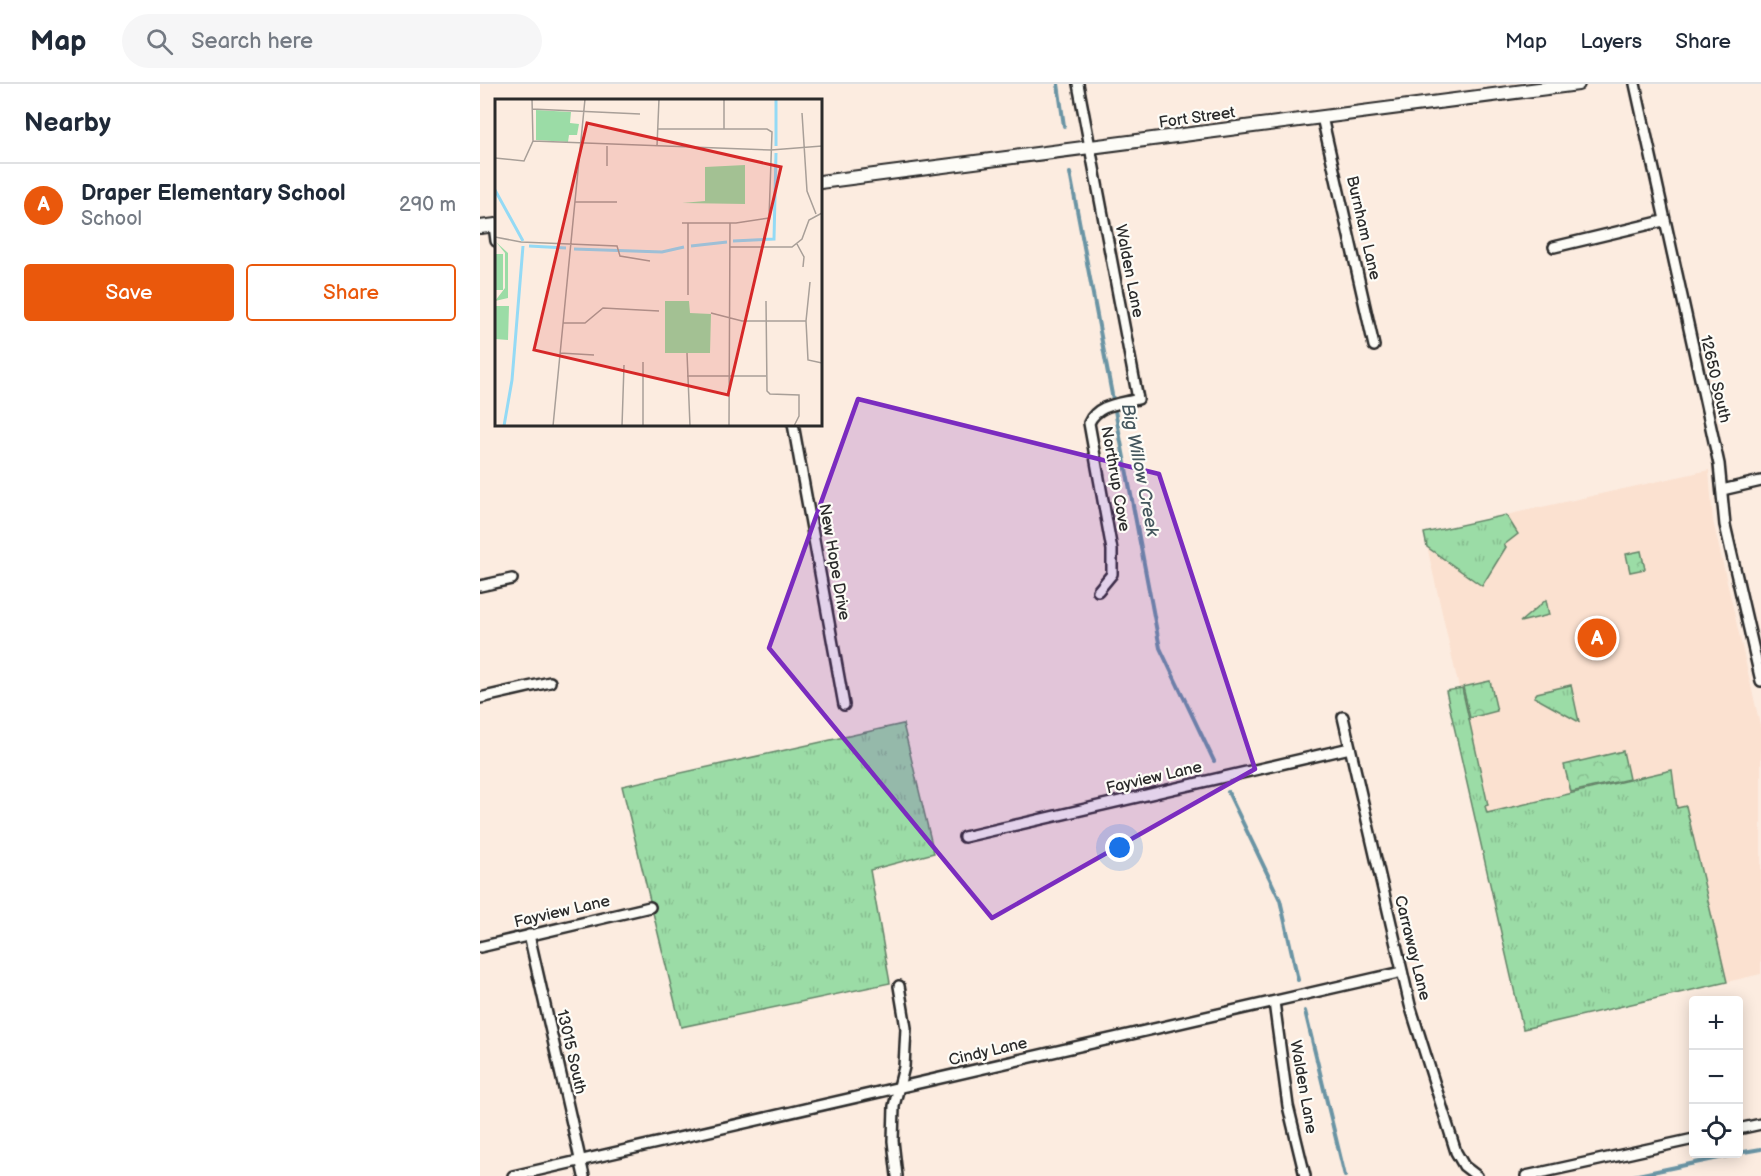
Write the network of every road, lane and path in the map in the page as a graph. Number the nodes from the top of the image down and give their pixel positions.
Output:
1 (1078, 84) edge
2 (1578, 84) edge
3 (1635, 84) edge
4 (1322, 117) junction
5 (1090, 149) junction
6 (822, 182) edge
7 (1664, 221) junction
8 (495, 225) edge
9 (480, 227) edge
10 (1554, 247) dead end
11 (1374, 346) dead end
12 (1134, 401) joint
13 (793, 426) edge
14 (1761, 481) edge
15 (1722, 490) junction
16 (512, 579) dead end
17 (480, 586) edge
18 (1098, 591) dead end
19 (1761, 681) edge
20 (550, 682) dead end
21 (480, 698) edge
22 (844, 705) dead end
23 (1343, 717) dead end
24 (1350, 748) junction
25 (964, 837) dead end
26 (650, 907) dead end
27 (529, 935) junction
28 (480, 946) edge
29 (1402, 972) junction
30 (898, 986) dead end
31 (1274, 1002) junction
32 (898, 1088) junction
33 (1761, 1124) edge
34 (1743, 1128) edge
35 (1689, 1140) edge
36 (581, 1161) junction
37 (513, 1176) edge
38 (584, 1176) edge
39 (897, 1176) edge
40 (1305, 1176) edge
41 (1477, 1176) edge
42 (1526, 1176) edge

1 - 5 street, Walden Lane
2 - 4 street, Fort Street
3 - 7 street, 12650 South
4 - 5 street, Fort Street
4 - 11 street, Burnham Lane
5 - 6 street, Fort Street
5 - 12 street, Walden Lane
7 - 10 street
7 - 15 street, 12650 South
8 - 9 street
12 - 18 street, Northrup Cove
13 - 22 street, New Hope Drive
14 - 15 street
15 - 19 street, 12650 South
16 - 17 street
20 - 21 street
23 - 24 street, Carraway Lane
24 - 25 street, Fayview Lane
24 - 29 street, Carraway Lane
26 - 27 street, Fayview Lane
27 - 28 street, Fayview Lane
27 - 36 street, 13015 South
29 - 31 street, Cindy Lane
29 - 41 street, Carraway Lane
30 - 32 street
31 - 32 street, Cindy Lane
31 - 40 street, Walden Lane
32 - 36 street, Cindy Lane
32 - 39 street
33 - 34 street
35 - 42 street
36 - 37 street, Cindy Lane
36 - 38 street, 13015 South

